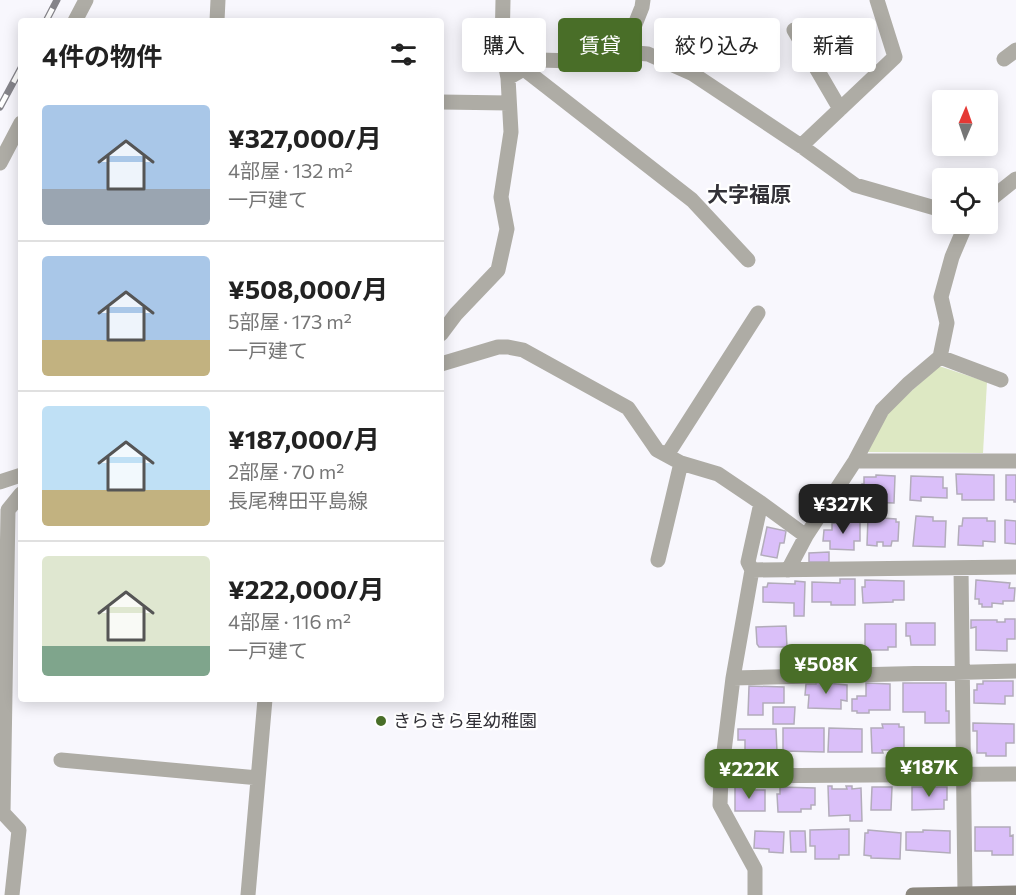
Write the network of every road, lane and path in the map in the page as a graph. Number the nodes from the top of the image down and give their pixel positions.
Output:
1 (86, 0) edge
2 (218, 0) edge
3 (503, 0) edge
4 (643, 0) edge
5 (877, 0) edge
6 (77, 18) edge
7 (217, 18) edge
8 (638, 18) edge
9 (642, 54) edge
10 (519, 72) edge
11 (528, 72) edge
12 (818, 72) edge
13 (508, 78) junction
14 (444, 102) edge
15 (509, 103) junction
16 (840, 109) junction
17 (18, 129) edge
18 (801, 146) junction
19 (0, 163) edge
20 (1016, 179) edge
21 (998, 193) edge
22 (932, 207) edge
23 (962, 234) edge
24 (748, 260) dead end
25 (758, 313) dead end
26 (444, 330) edge
27 (940, 357) junction
28 (444, 362) edge
29 (1001, 380) dead end
30 (674, 459) junction
31 (855, 461) junction
32 (1016, 461) edge
33 (18, 476) edge
34 (0, 482) edge
35 (18, 498) edge
36 (761, 503) junction
37 (806, 536) junction
38 (658, 560) dead end
39 (1016, 567) edge
40 (961, 568) junction
41 (752, 570) junction
42 (788, 570) junction
43 (962, 671) junction
44 (1016, 671) edge
45 (732, 678) junction
46 (264, 702) edge
47 (61, 760) dead end
48 (963, 774) junction
49 (1016, 774) edge
50 (721, 777) junction
51 (258, 778) junction
52 (965, 893) junction
53 (1016, 893) edge
54 (12, 895) edge
55 (248, 895) edge
56 (755, 895) edge
57 (913, 895) edge

1 - 6 street
2 - 7 street
3 - 13 street
4 - 8 street
5 - 16 street
9 - 18 street
10 - 13 street
11 - 24 street
12 - 16 street
13 - 15 street
14 - 15 street
15 - 26 street
16 - 18 street
17 - 19 street
18 - 22 street
20 - 21 street
23 - 27 street
25 - 30 street
27 - 29 street
27 - 31 street
28 - 30 street
30 - 36 street
30 - 38 street
31 - 32 street
31 - 37 street
33 - 34 street
35 - 54 street
36 - 37 street
36 - 41 street
37 - 42 street
39 - 40 street
40 - 42 street
40 - 43 street
41 - 42 street
41 - 45 street
43 - 44 street
43 - 45 street
43 - 48 street
45 - 50 street
46 - 51 street
47 - 51 street
48 - 49 street
48 - 50 street
48 - 52 street
50 - 56 street
51 - 55 street
52 - 53 main road
52 - 57 main road

